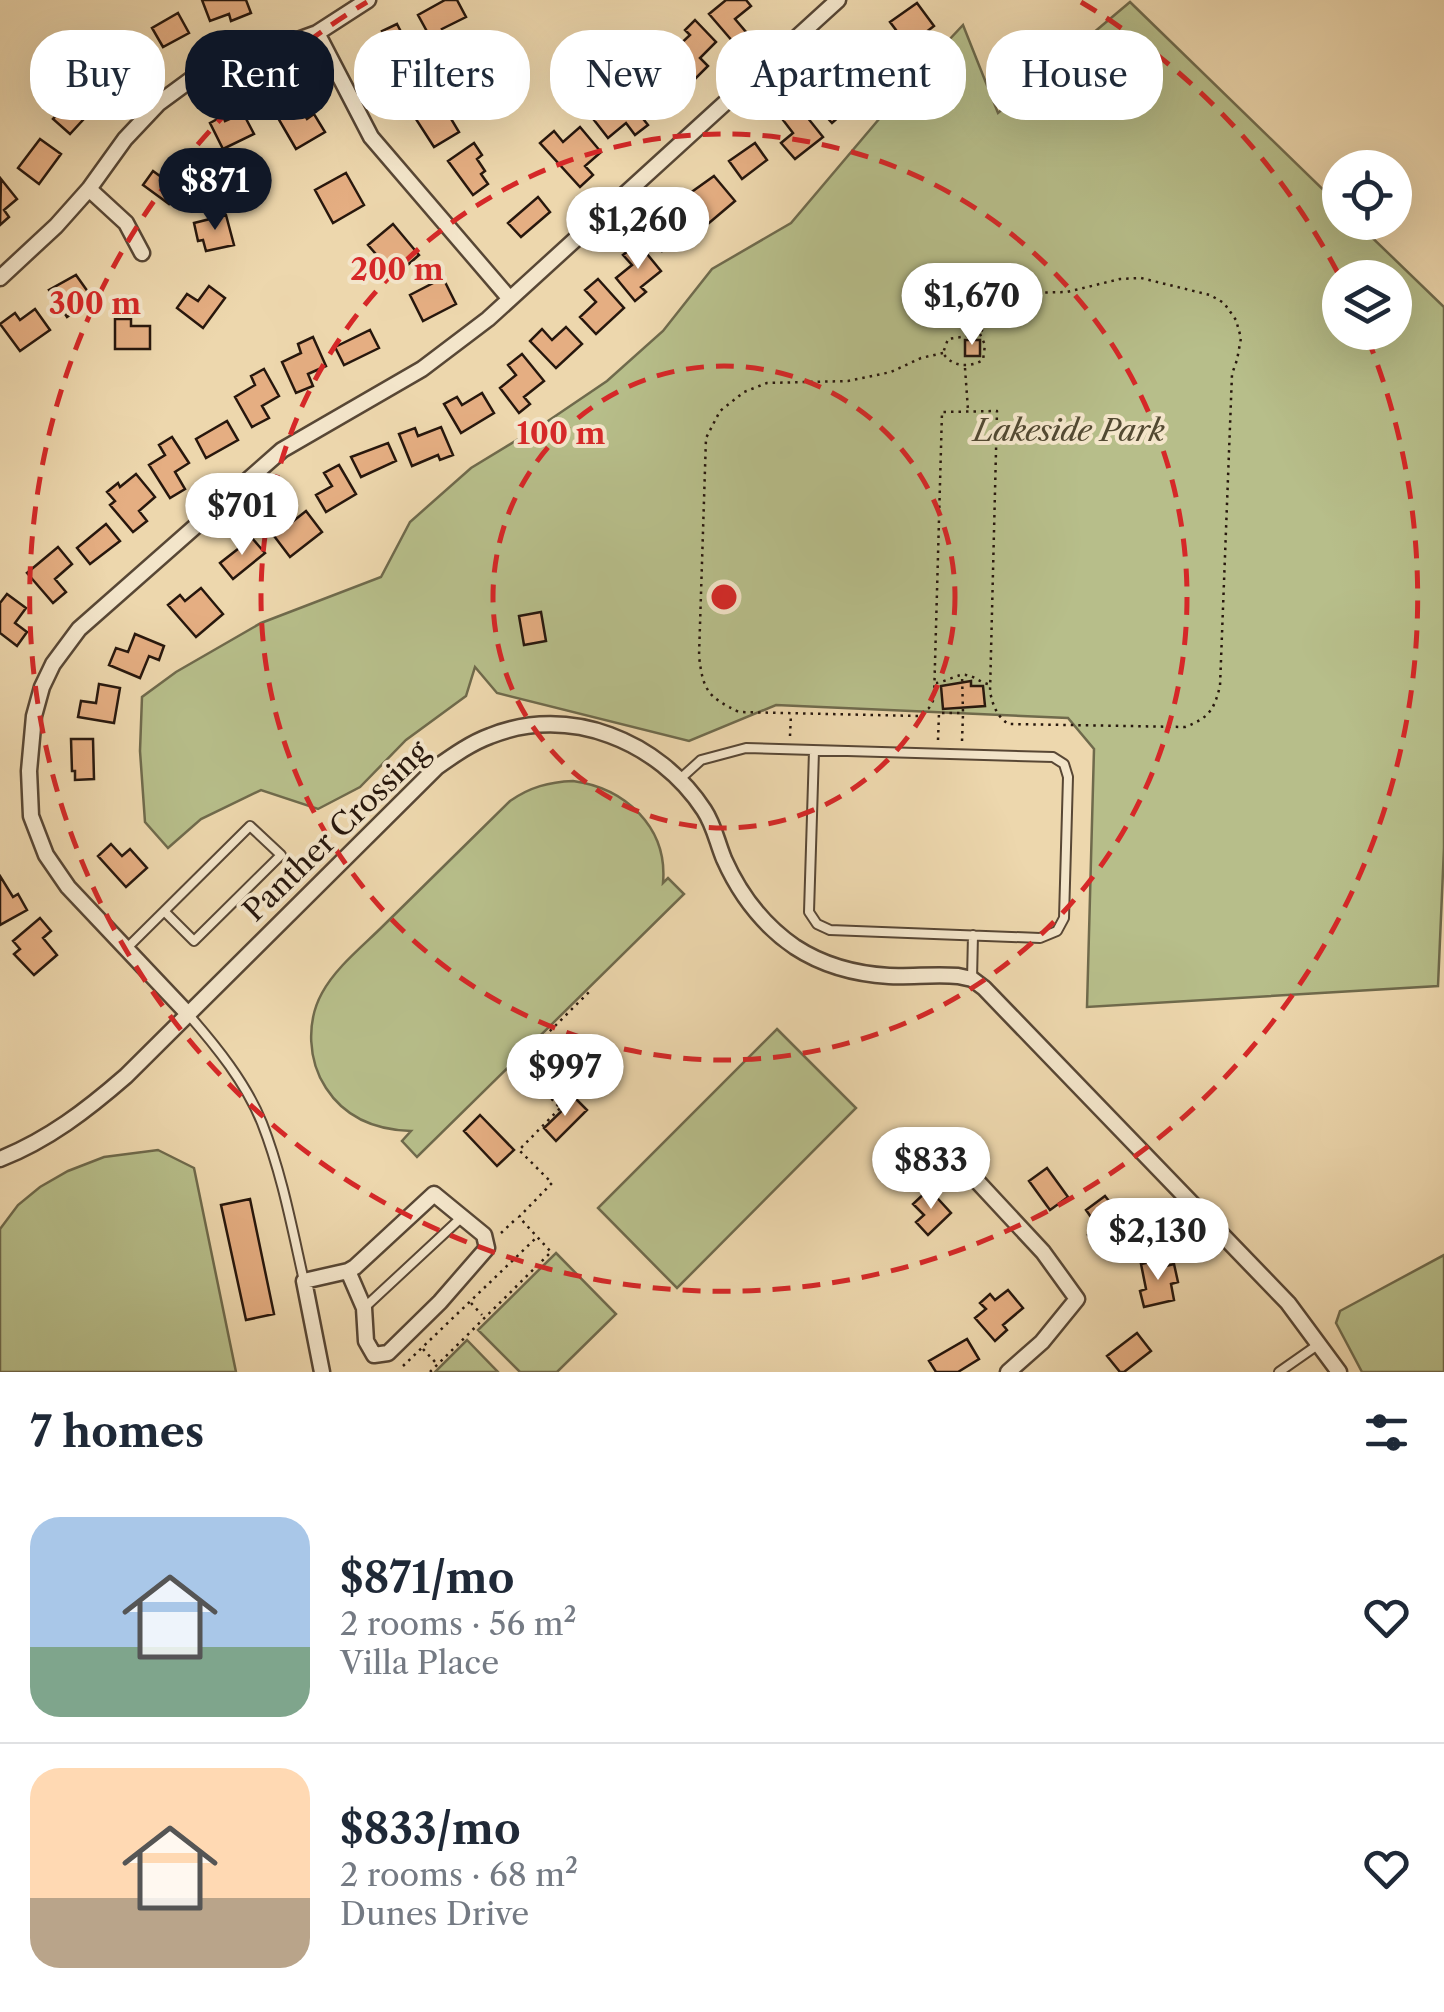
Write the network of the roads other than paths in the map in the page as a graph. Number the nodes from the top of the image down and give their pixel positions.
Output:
1 (368, 0) edge
2 (838, 0) edge
3 (323, 30) edge
4 (334, 64) edge
5 (185, 84) edge
6 (89, 189) junction
7 (142, 253) dead end
8 (0, 278) edge
9 (510, 299) junction
10 (814, 751) junction
11 (680, 779) junction
12 (165, 912) junction
13 (974, 936) junction
14 (126, 948) junction
15 (972, 980) junction
16 (188, 1014) junction
17 (937, 1138) dead end
18 (0, 1158) edge
19 (462, 1217) junction
20 (348, 1270) junction
21 (304, 1281) junction
22 (364, 1308) junction
23 (1319, 1344) junction
24 (322, 1372) edge
25 (1008, 1372) edge
26 (1279, 1372) edge
27 (1339, 1372) edge

1 - 3 street
2 - 9 street
4 - 9 street
5 - 6 street
6 - 7 street
6 - 8 street
9 - 14 street
10 - 11 lane
10 - 13 lane
10 - 13 lane
11 - 15 street, Panther Crossing
11 - 16 street, Panther Crossing
12 - 12 lane
12 - 14 lane
13 - 15 lane
14 - 16 street
15 - 23 street
16 - 18 street, Panther Crossing
16 - 21 lane
17 - 25 street
19 - 20 street
19 - 22 lane
19 - 22 street
20 - 21 street
20 - 22 street
21 - 24 street
23 - 26 lane
23 - 27 street

